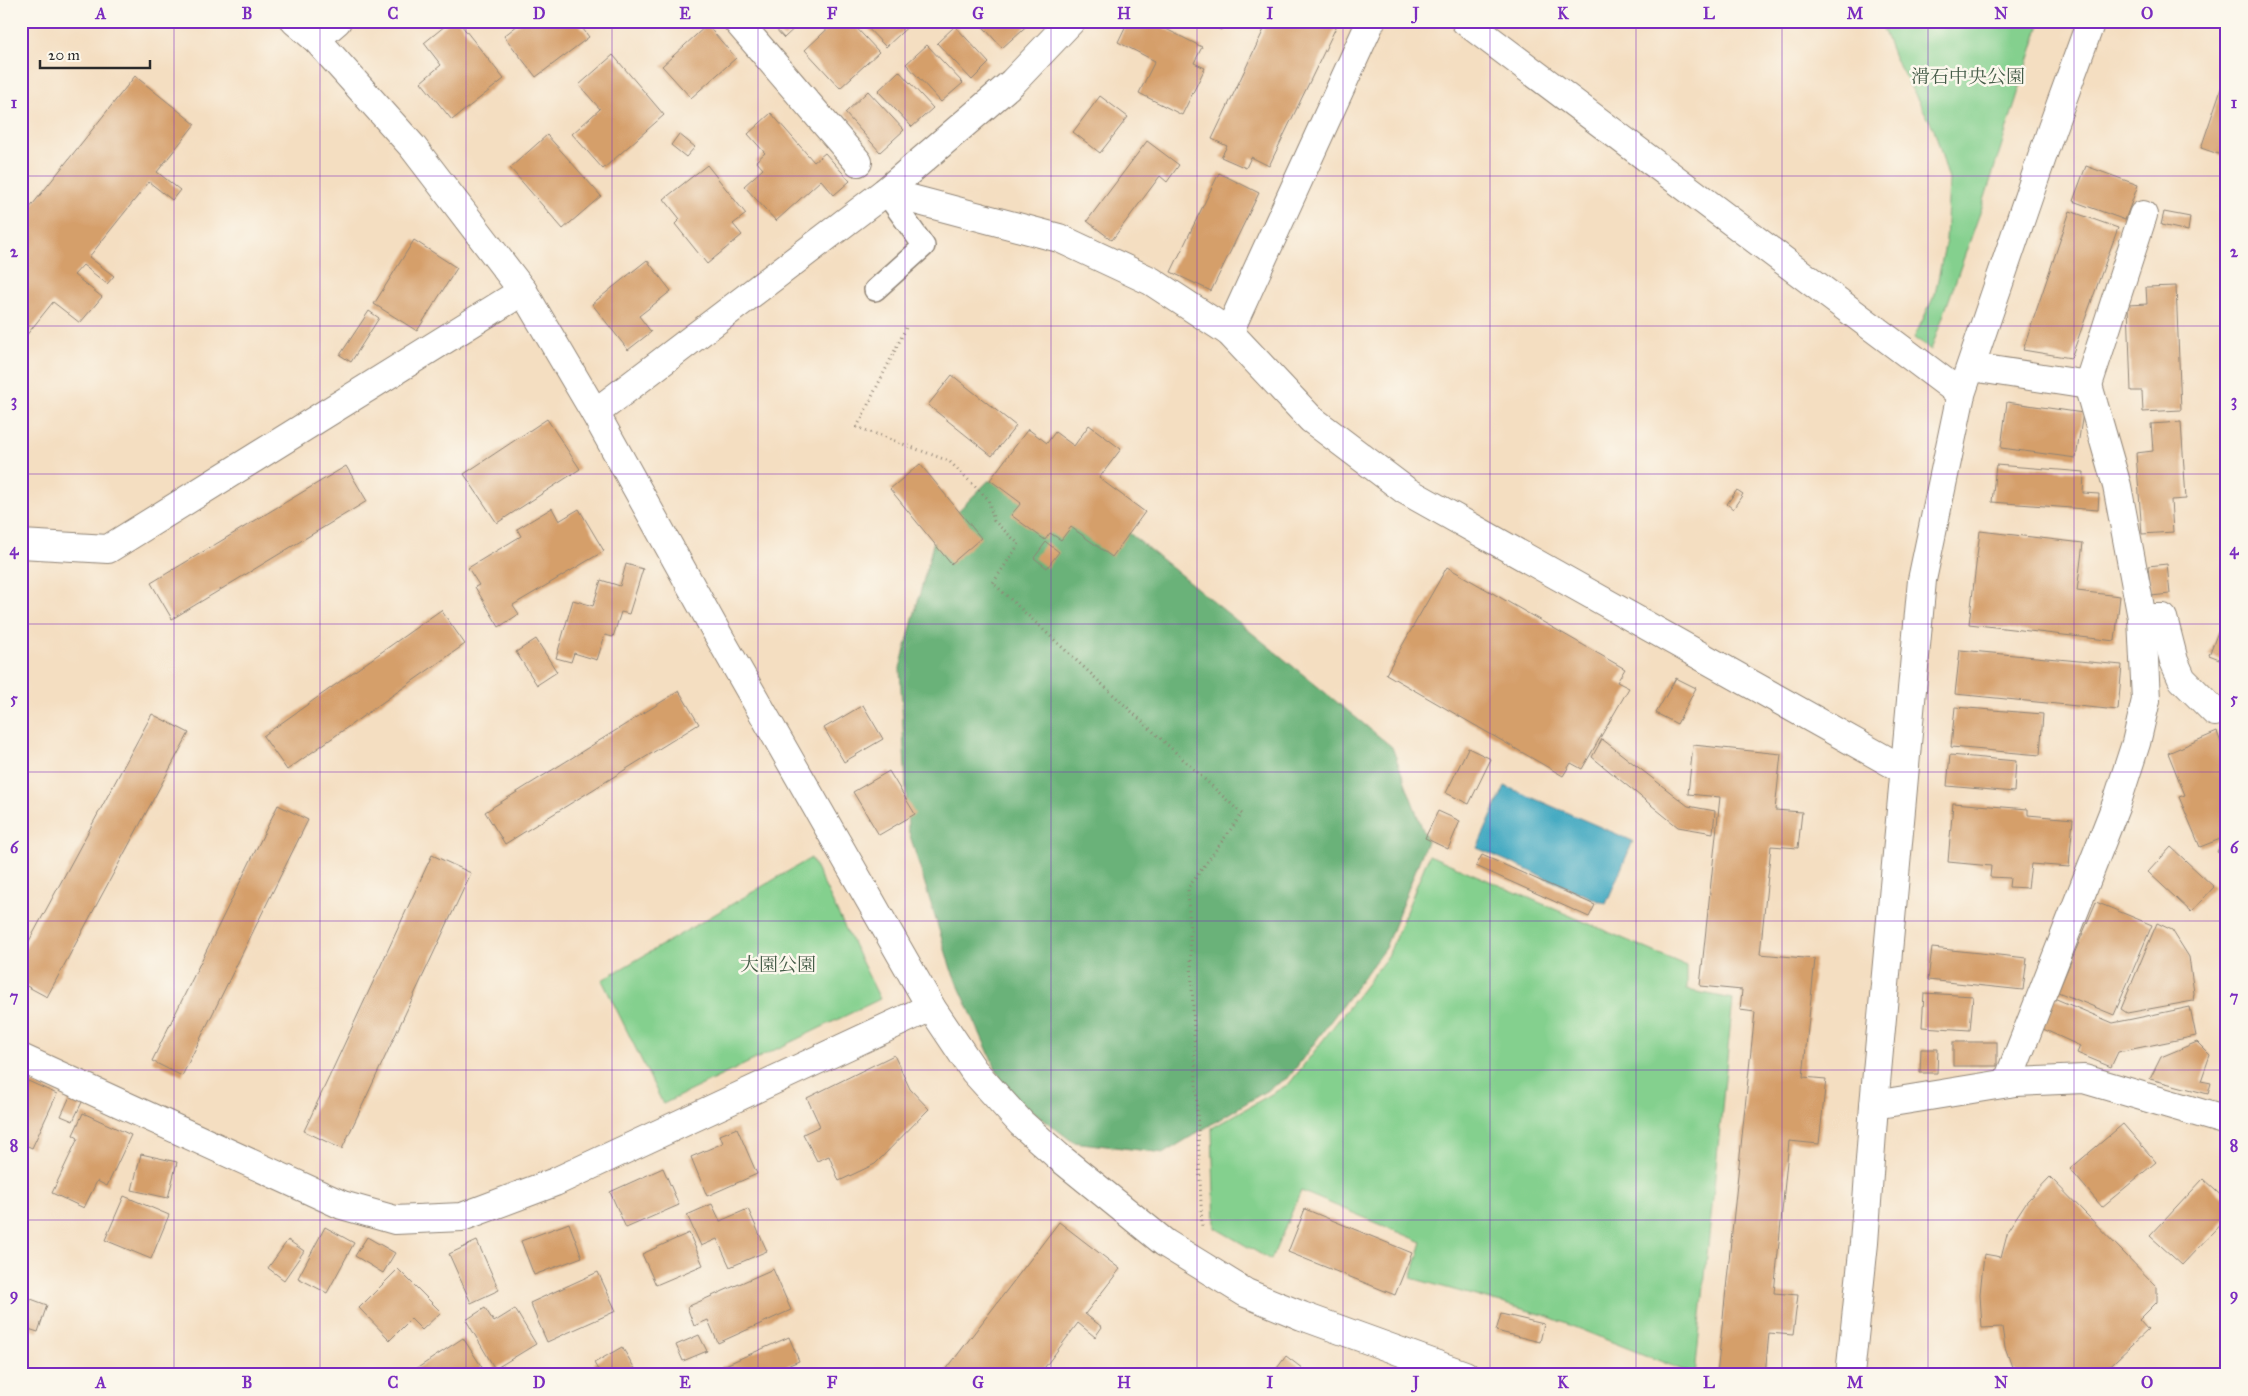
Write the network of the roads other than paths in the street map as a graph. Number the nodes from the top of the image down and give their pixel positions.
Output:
1 (295, 21) edge
2 (337, 21) edge
3 (737, 21) edge
4 (1071, 21) edge
5 (1371, 21) edge
6 (1465, 21) edge
7 (2091, 21) edge
8 (316, 39) junction
9 (858, 162) dead end
10 (885, 192) junction
11 (2143, 215) dead end
12 (875, 290) dead end
13 (522, 291) junction
14 (1229, 332) junction
15 (1972, 367) junction
16 (2088, 385) junction
17 (1961, 394) junction
18 (595, 413) junction
19 (21, 544) edge
20 (2142, 618) junction
21 (2215, 712) dead end
22 (1904, 770) junction
23 (931, 1007) junction
24 (21, 1058) edge
25 (2006, 1083) junction
26 (1874, 1105) junction
27 (2227, 1121) edge
28 (1465, 1375) edge
29 (1850, 1375) edge

1 - 8 street
2 - 8 street
3 - 9 street
4 - 10 street
5 - 14 street
6 - 17 street
7 - 15 street
8 - 13 street
10 - 12 lane
10 - 14 street
10 - 18 street
11 - 16 street
13 - 18 street
13 - 19 street
14 - 22 street
15 - 16 street
15 - 17 street
16 - 20 street
17 - 22 street
18 - 23 street
20 - 21 street
20 - 25 street
22 - 26 street
23 - 24 street
23 - 28 street
25 - 26 street
25 - 27 street
26 - 29 street

